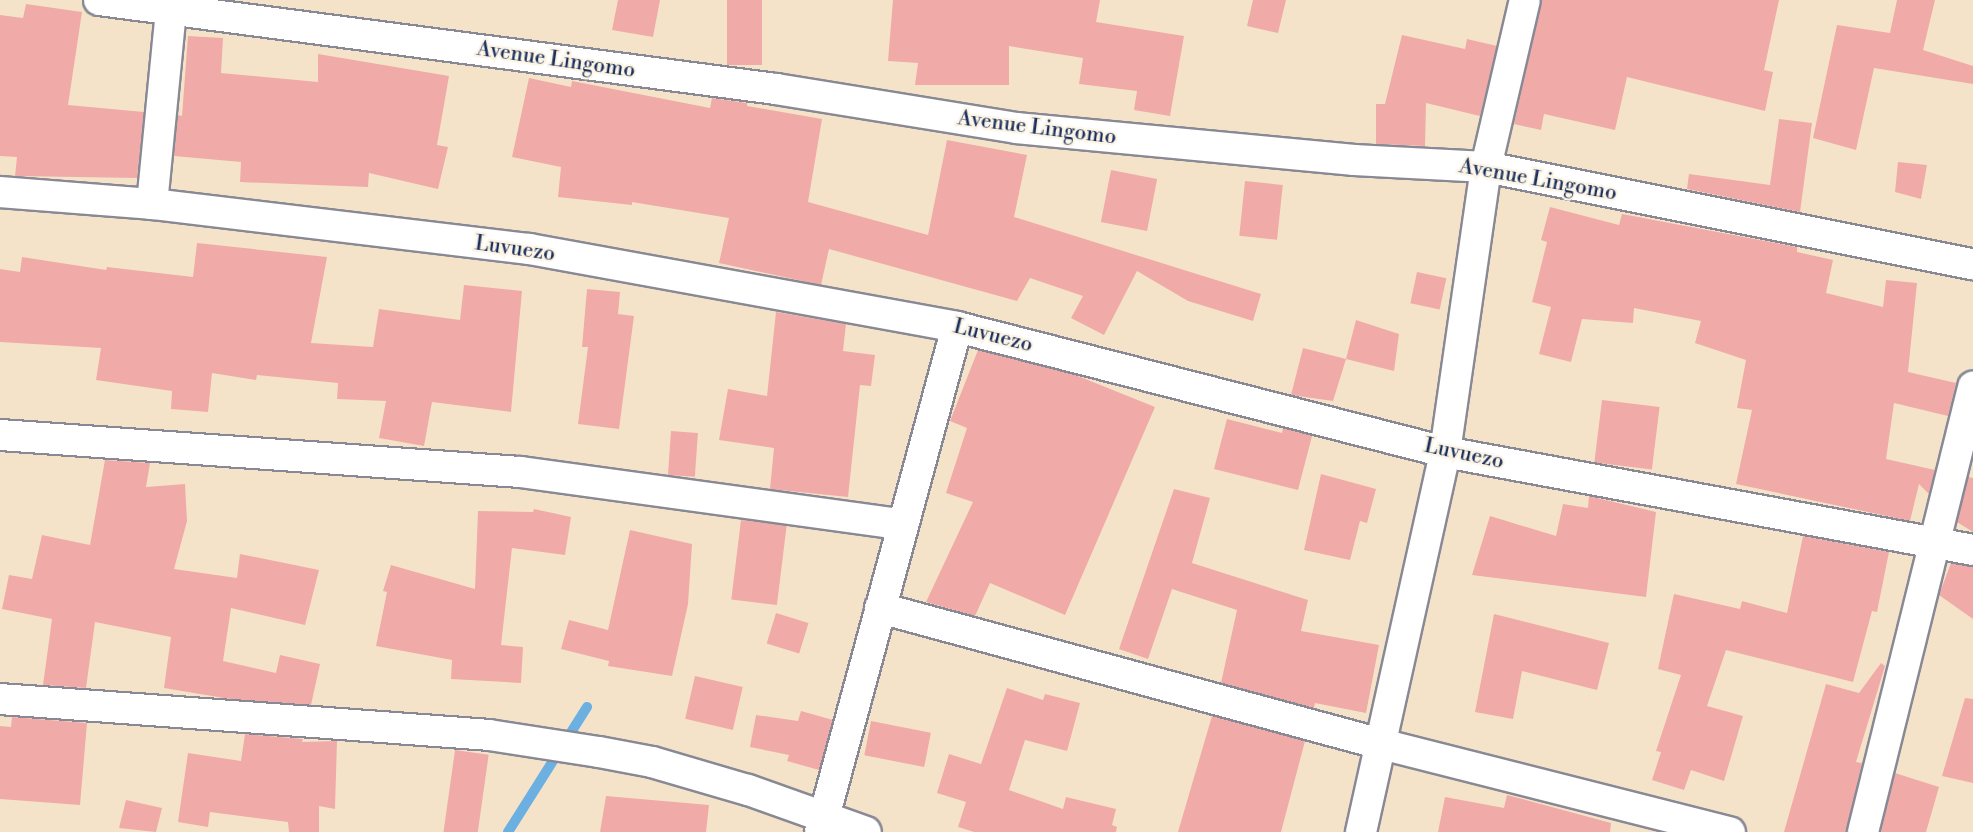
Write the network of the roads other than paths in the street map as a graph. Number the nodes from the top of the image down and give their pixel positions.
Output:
1 (99, 0) edge
2 (1525, 0) edge
3 (171, 5) edge
4 (1486, 167) junction
5 (0, 192) edge
6 (152, 204) junction
7 (1973, 264) edge
8 (957, 327) junction
9 (1973, 386) edge
10 (0, 435) edge
11 (1445, 452) junction
12 (901, 524) junction
13 (1935, 541) junction
14 (1973, 550) edge
15 (880, 608) junction
16 (0, 699) edge
17 (1381, 744) junction
18 (821, 825) edge
19 (866, 832) edge
20 (1361, 832) edge
21 (1730, 832) edge
22 (1863, 832) edge

1 - 3 street, Avenue Lingomo
2 - 4 street
3 - 4 street, Avenue Lingomo
3 - 6 street
4 - 7 street, Avenue Lingomo
4 - 11 street
5 - 6 street, Luvuezo
6 - 8 street, Luvuezo
8 - 11 street, Luvuezo
8 - 12 street
9 - 13 street
10 - 12 street
11 - 13 street, Luvuezo
11 - 17 street
12 - 15 street
13 - 14 street, Luvuezo
13 - 22 street
15 - 17 street
15 - 18 street
16 - 18 street
17 - 20 street
17 - 21 street
18 - 19 street

